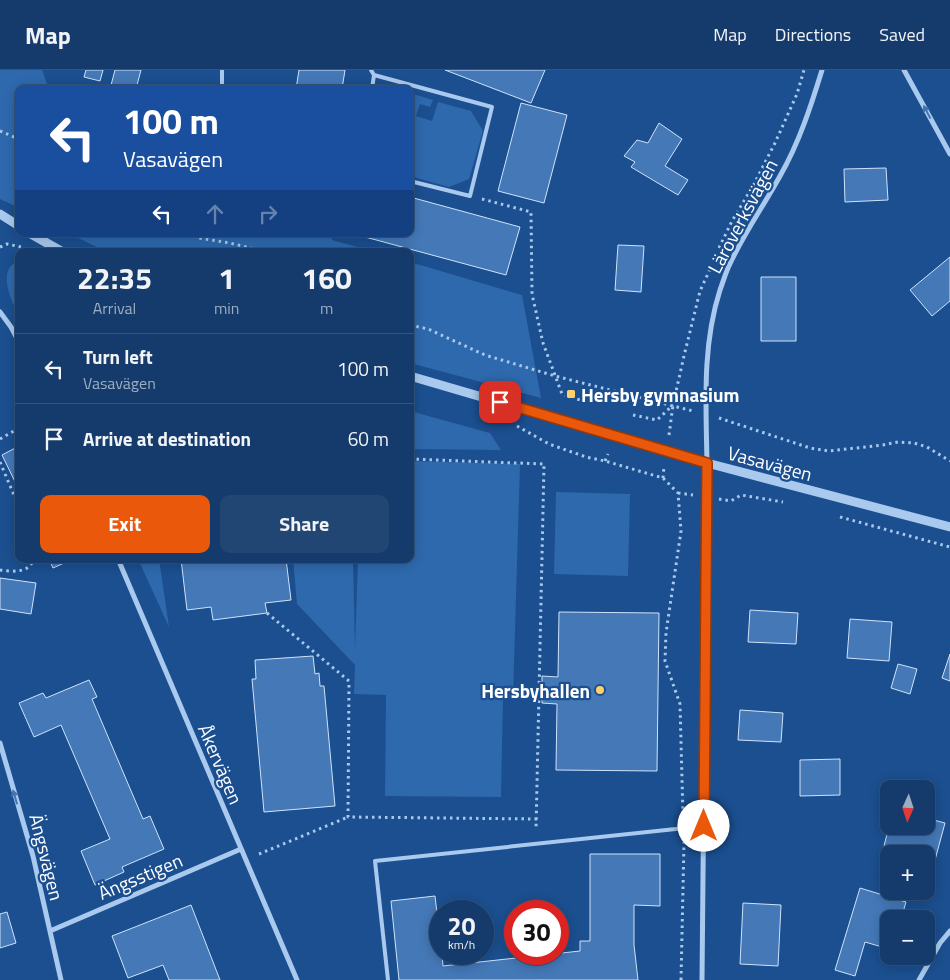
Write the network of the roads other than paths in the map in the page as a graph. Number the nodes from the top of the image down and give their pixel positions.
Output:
1 (222, 70) edge
2 (371, 70) edge
3 (822, 70) edge
4 (904, 70) edge
5 (374, 75) junction
6 (222, 85) edge
7 (373, 85) edge
8 (411, 85) edge
9 (414, 86) edge
10 (950, 154) edge
11 (414, 181) edge
12 (0, 214) edge
13 (15, 223) edge
14 (36, 237) edge
15 (56, 248) edge
16 (0, 312) edge
17 (15, 334) edge
18 (414, 377) edge
19 (707, 463) junction
20 (950, 527) edge
21 (120, 563) edge
22 (0, 743) edge
23 (704, 826) junction
24 (241, 849) junction
25 (50, 931) junction
26 (950, 931) edge
27 (61, 980) edge
28 (297, 980) edge
29 (388, 980) edge
30 (702, 980) edge
31 (919, 980) edge

1 - 6 lane
2 - 5 lane
3 - 19 street, Läroverksvägen
10 -> 4 street
5 - 7 lane
5 - 8 lane
9 - 11 lane
12 - 13 street
14 - 15 street
16 - 17 street
18 - 19 street, Vasavägen
19 - 20 street, Vasavägen
19 - 23 street, Läroverksvägen
21 - 24 street, Åkervägen
25 -> 22 street, Ängsvägen
23 - 29 lane
23 - 30 street, Läroverksvägen
24 - 25 street, Ängsstigen
24 - 28 street, Åkervägen
25 - 27 street, Ängsvägen
26 - 31 street

